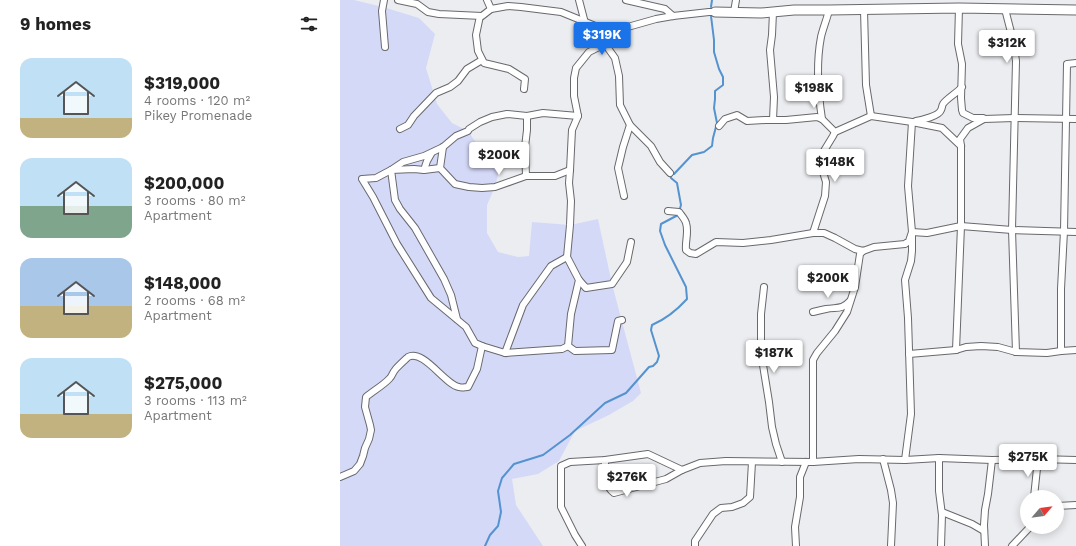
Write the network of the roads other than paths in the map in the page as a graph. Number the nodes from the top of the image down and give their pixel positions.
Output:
1 (384, 0) edge
2 (398, 0) edge
3 (487, 0) edge
4 (579, 0) edge
5 (626, 0) edge
6 (736, 0) edge
7 (979, 4) edge
8 (959, 8) junction
9 (491, 9) junction
10 (1005, 9) junction
11 (829, 10) junction
12 (864, 10) junction
13 (1076, 10) edge
14 (715, 12) joint
15 (734, 12) junction
16 (773, 12) junction
17 (480, 16) junction
18 (673, 16) junction
19 (585, 23) junction
20 (610, 32) junction
21 (605, 44) junction
22 (385, 47) dead end
23 (482, 60) junction
24 (1076, 64) edge
25 (962, 87) junction
26 (524, 89) dead end
27 (527, 116) junction
28 (578, 116) junction
29 (871, 116) junction
30 (984, 118) junction
31 (1014, 118) junction
32 (822, 119) junction
33 (1066, 119) junction
34 (1076, 119) edge
35 (773, 120) junction
36 (912, 122) junction
37 (630, 125) junction
38 (719, 126) dead end
39 (400, 129) dead end
40 (835, 132) junction
41 (961, 146) junction
42 (443, 147) junction
43 (432, 152) junction
44 (440, 168) junction
45 (391, 170) junction
46 (424, 170) junction
47 (570, 170) junction
48 (670, 173) dead end
49 (526, 176) junction
50 (624, 196) dead end
51 (668, 211) dead end
52 (961, 226) junction
53 (1012, 230) junction
54 (1064, 231) junction
55 (912, 232) junction
56 (1076, 232) edge
57 (813, 233) junction
58 (631, 242) dead end
59 (863, 251) junction
60 (567, 258) junction
61 (579, 280) junction
62 (764, 287) dead end
63 (851, 299) junction
64 (813, 312) dead end
65 (457, 319) junction
66 (622, 320) dead end
67 (482, 346) junction
68 (568, 346) junction
69 (956, 350) junction
70 (1061, 350) junction
71 (1076, 350) edge
72 (505, 352) junction
73 (1016, 352) junction
74 (909, 354) junction
75 (939, 458) junction
76 (883, 459) junction
77 (1038, 459) junction
78 (605, 460) junction
79 (905, 460) junction
80 (992, 460) junction
81 (1076, 460) edge
82 (752, 462) junction
83 (782, 462) junction
84 (806, 462) junction
85 (813, 462) junction
86 (682, 470) junction
87 (340, 477) edge
88 (1035, 490) edge
89 (1076, 505) edge
90 (1064, 506) edge
91 (942, 512) junction
92 (984, 531) junction
93 (1023, 534) edge
94 (582, 546) edge
95 (696, 546) edge
96 (796, 546) edge
97 (892, 546) edge
98 (941, 546) edge
99 (985, 546) edge
100 (1012, 546) edge

1 - 22 street
2 - 17 street
3 - 9 street
4 - 19 street
5 - 18 street
6 - 15 street
7 - 8 street
7 - 10 street
8 - 12 street
8 - 25 street
9 - 17 street
9 - 19 street
10 - 13 street
10 - 31 street
11 - 12 street
11 - 16 street
11 - 32 street
12 - 29 street
14 - 15 street
14 - 18 street
15 - 16 street
16 - 35 street
17 - 23 street
18 - 20 street
19 - 20 street
20 - 21 street
21 - 28 street
21 - 37 street
23 - 26 street
23 - 39 street
24 - 33 street
25 - 30 street
25 - 36 street
27 - 28 street
27 - 42 street
27 - 49 street
28 - 47 street
29 - 36 street
29 - 40 street
30 - 31 street
30 - 41 street
31 - 33 street
31 - 53 street
32 - 35 street
32 - 40 street
33 - 34 street
33 - 54 street
35 - 38 street
36 - 41 street
36 - 55 street
37 - 48 street
37 - 50 street
40 - 57 street
41 - 52 street
42 - 43 street
42 - 44 street
43 - 45 street
43 - 46 street
44 - 46 street
44 - 49 street
45 - 46 street
45 - 65 street
45 - 65 street
47 - 49 street
47 - 60 street
51 - 57 street
52 - 53 street
52 - 55 street
52 - 69 street
53 - 54 street
53 - 73 street
54 - 56 street
54 - 70 street
55 - 59 street
55 - 74 street
57 - 59 street
58 - 61 street
59 - 63 street
60 - 61 street
60 - 72 street
61 - 68 street
62 - 83 street
63 - 64 street
63 - 85 street
65 - 67 street
66 - 68 street
67 - 72 street
67 - 87 street
68 - 72 street
69 - 73 street
69 - 74 street
70 - 71 street
70 - 73 street
74 - 79 street
75 - 79 street
75 - 80 street
75 - 91 street
76 - 79 street
76 - 85 street
76 - 97 street
77 - 80 street
77 - 81 street
77 - 88 street
78 - 86 street
78 - 86 street
78 - 94 street
80 - 92 street
82 - 83 street
82 - 86 street
82 - 95 street
83 - 84 street
84 - 85 street
84 - 96 street
89 - 90 street
91 - 92 street
91 - 98 street
92 - 99 street
93 - 100 street

